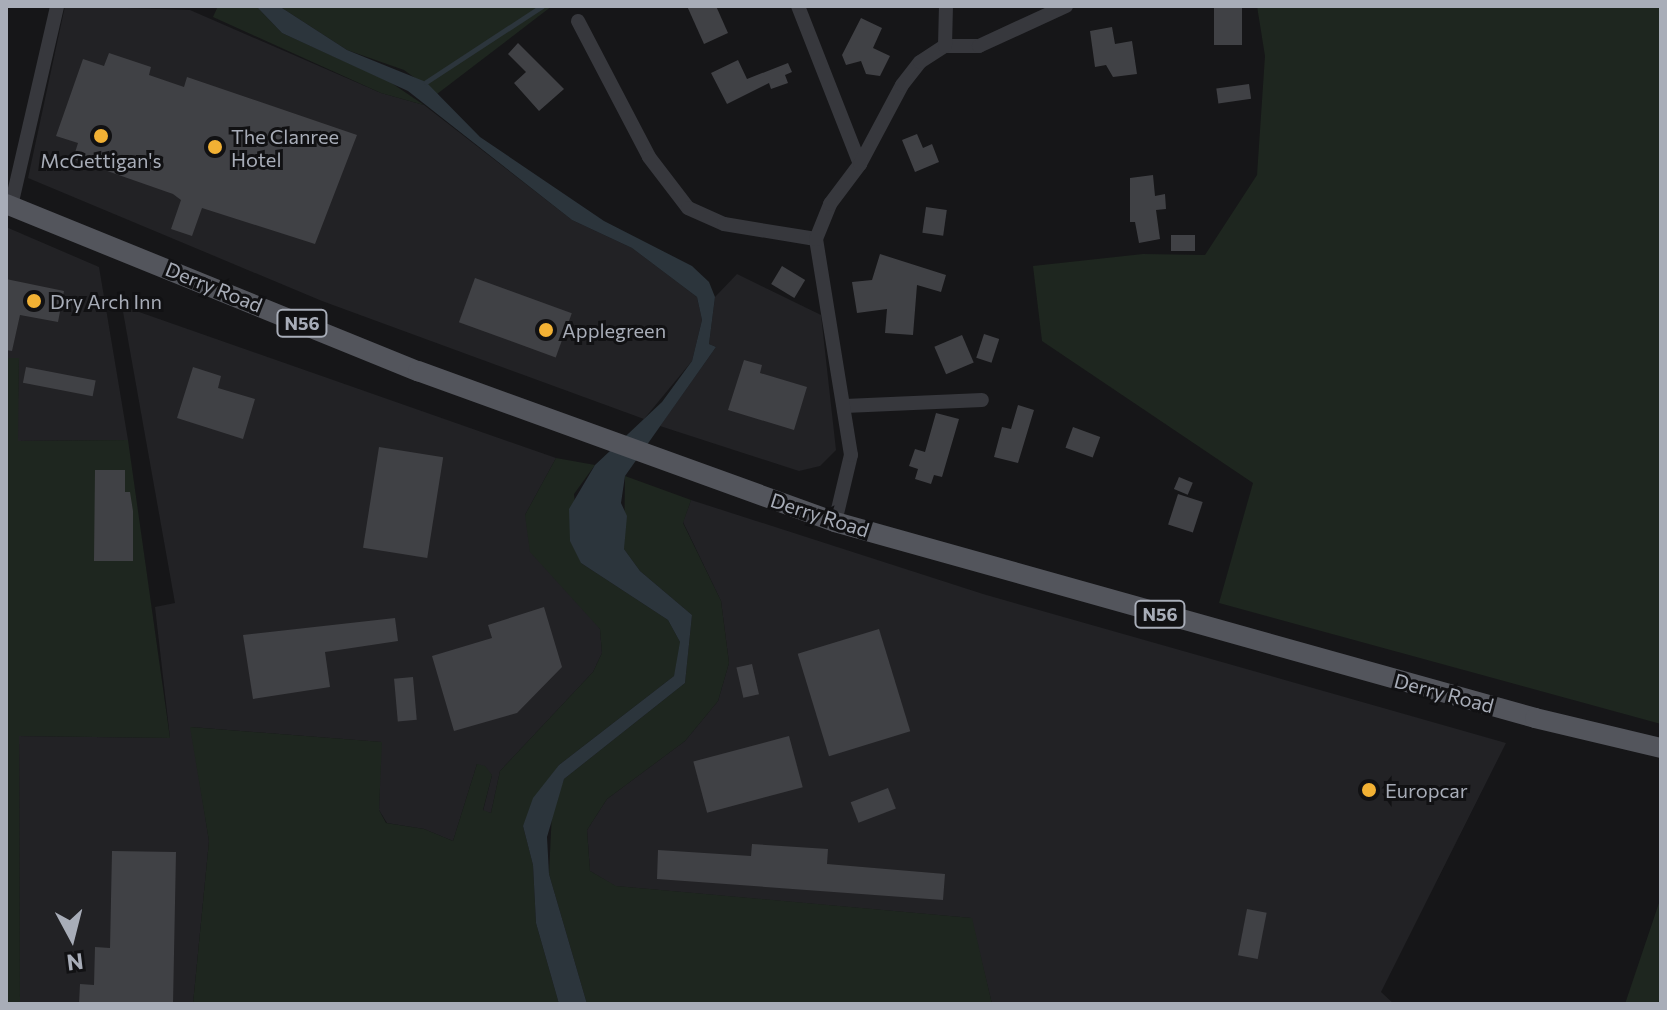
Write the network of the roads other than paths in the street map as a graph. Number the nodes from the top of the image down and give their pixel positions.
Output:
1 (57, 6) edge
2 (798, 6) edge
3 (946, 6) edge
4 (1066, 6) edge
5 (578, 21) dead end
6 (945, 46) junction
7 (860, 164) junction
8 (9, 205) edge
9 (816, 239) junction
10 (982, 400) dead end
11 (845, 406) junction
12 (835, 522) junction
13 (1661, 748) edge

1 - 8 street
2 - 7 street
3 - 6 street
4 - 6 street
5 - 9 street
6 - 7 street
7 - 9 street
8 - 12 main road, Derry Road / N56
9 - 11 street
10 - 11 street
11 - 12 street
12 - 13 main road, Derry Road / N56

